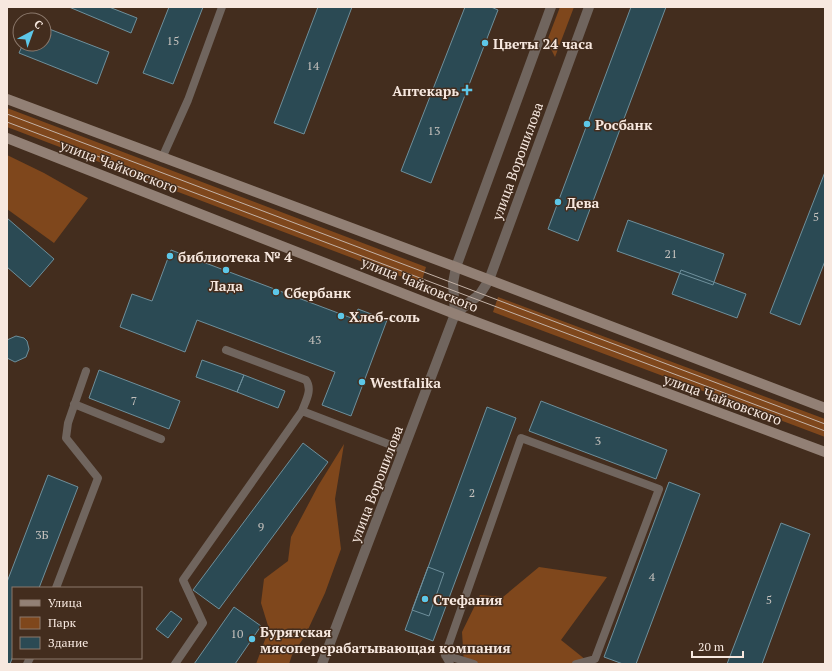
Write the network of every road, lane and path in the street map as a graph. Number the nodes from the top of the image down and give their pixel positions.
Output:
1 (222, 7) edge
2 (551, 7) edge
3 (589, 7) edge
4 (7, 99) edge
5 (7, 138) edge
6 (162, 158) junction
7 (456, 267) junction
8 (488, 280) junction
9 (455, 314) junction
10 (226, 350) dead end
11 (86, 371) dead end
12 (74, 404) junction
13 (825, 408) edge
14 (302, 412) junction
15 (161, 439) dead end
16 (404, 450) junction
17 (825, 452) edge
18 (56, 587) edge
19 (445, 655) junction
20 (175, 664) edge
21 (322, 664) edge
22 (450, 664) edge
23 (474, 664) edge
24 (576, 664) edge

1 - 6 lane
2 - 7 street, улица Ворошилова
3 - 8 street, улица Ворошилова
4 - 6 main road, улица Чайковского
5 - 9 main road, улица Чайковского
6 - 7 main road, улица Чайковского
7 - 8 main road, улица Чайковского
7 - 9 street, улица Ворошилова
8 - 9 street, улица Ворошилова
8 - 13 main road, улица Чайковского
9 - 16 street, улица Ворошилова
9 - 17 main road, улица Чайковского
10 - 14 lane
11 - 12 lane
12 - 15 lane
12 - 18 lane
14 - 16 lane
14 - 20 lane
16 - 21 street, улица Ворошилова
19 - 22 lane
19 - 23 lane
19 - 24 lane

